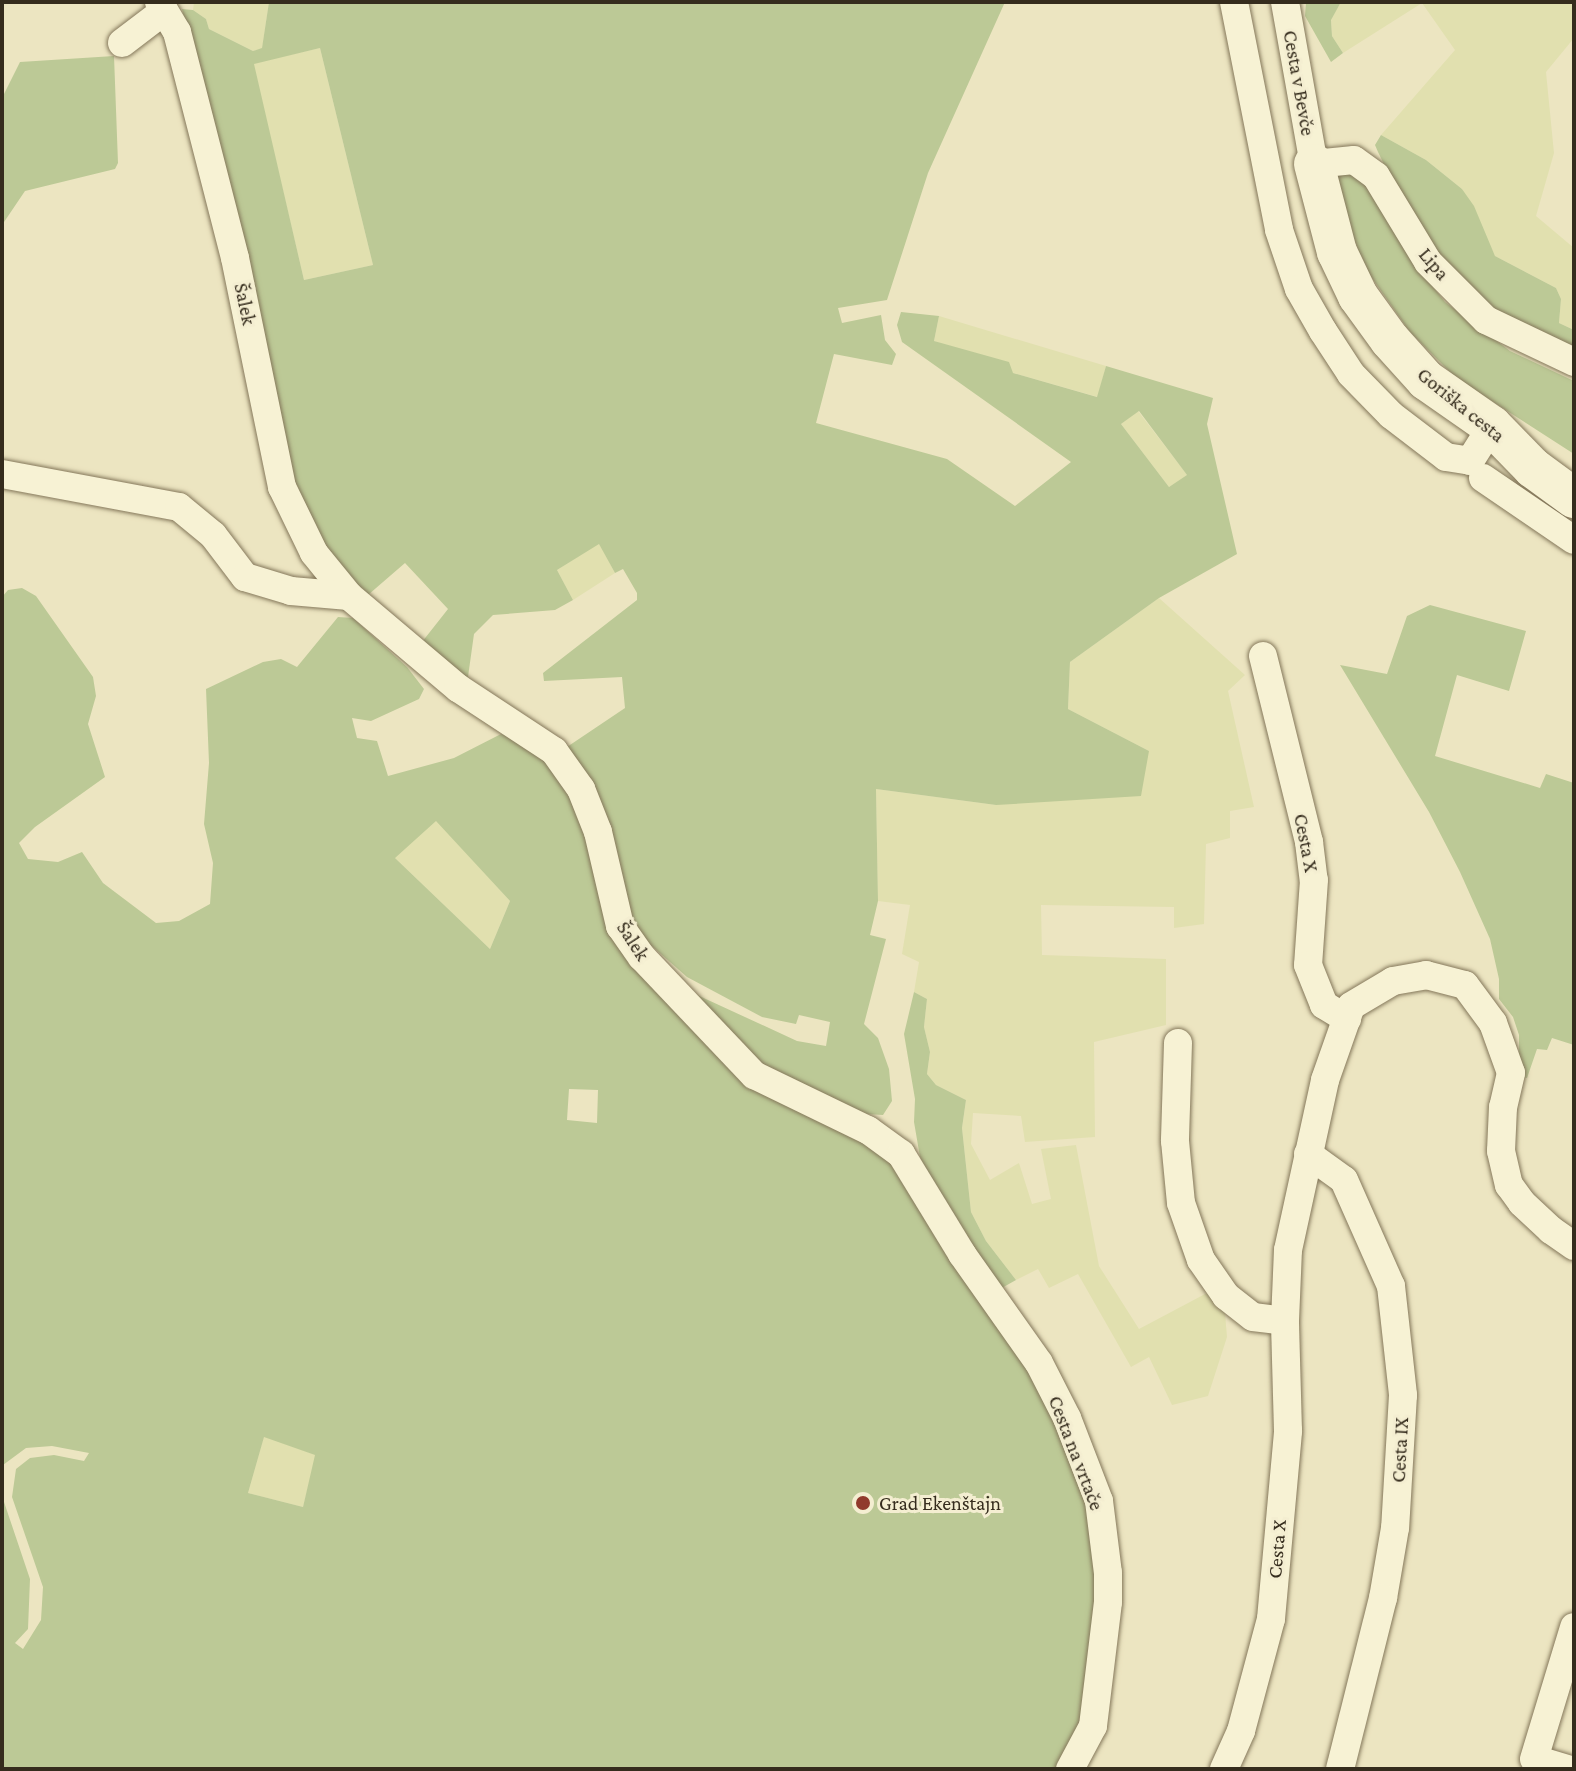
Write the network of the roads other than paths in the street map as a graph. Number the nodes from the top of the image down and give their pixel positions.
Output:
1 (1234, 2) edge
2 (1285, 2) edge
3 (162, 6) edge
4 (122, 43) dead end
5 (1314, 164) junction
6 (1574, 362) edge
7 (1492, 426) junction
8 (2, 474) edge
9 (1483, 478) dead end
10 (1574, 498) edge
11 (1574, 540) edge
12 (349, 596) junction
13 (1263, 656) dead end
14 (1347, 1019) junction
15 (1178, 1043) dead end
16 (1308, 1154) junction
17 (1574, 1246) edge
18 (962, 1254) joint
19 (1285, 1321) junction
20 (1574, 1627) edge
21 (1533, 1764) edge
22 (1070, 1769) edge
23 (1224, 1769) edge
24 (1340, 1769) edge
25 (1567, 1769) edge

1 - 7 street
2 - 5 street, Cesta v Bevče
3 - 4 street
3 - 12 street, Šalek
5 - 6 street, Lipa
5 - 7 street, Goriška cesta
7 - 10 street, Goriška cesta
8 - 12 street
9 - 11 street
12 - 18 street, Šalek
13 - 14 street, Cesta X
14 - 16 street, Cesta X
14 - 17 street, Cesta X
15 - 19 street
16 - 19 street, Cesta X
16 - 24 street, Cesta IX
18 - 22 street, Cesta na vrtače
19 - 23 street, Cesta X
20 - 21 street
21 - 25 street

